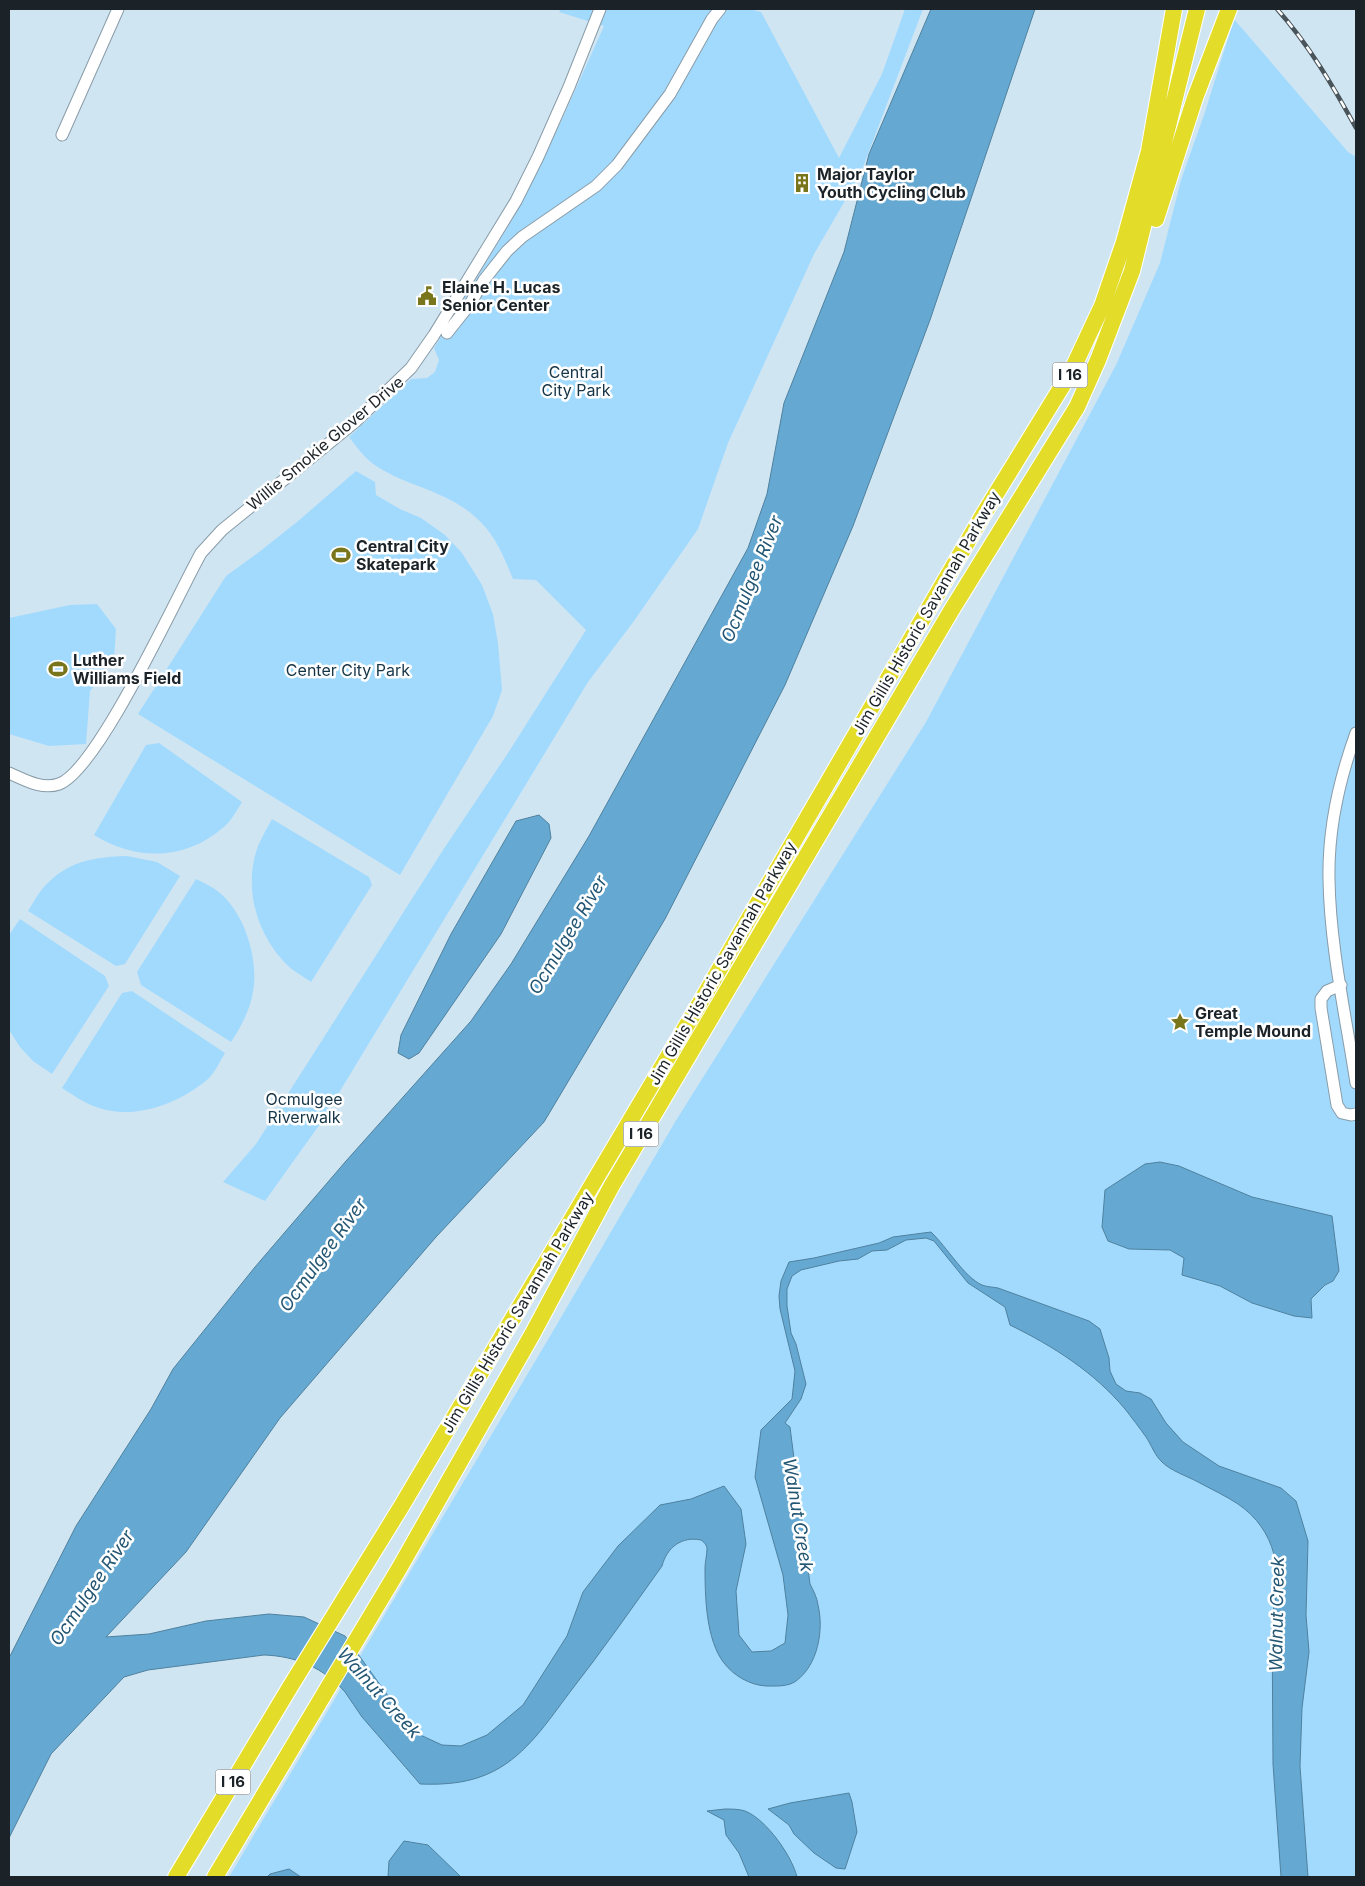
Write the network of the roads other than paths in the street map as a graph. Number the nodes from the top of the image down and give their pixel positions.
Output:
1 (118, 9) edge
2 (600, 9) edge
3 (720, 9) edge
4 (1174, 9) edge
5 (1197, 9) edge
6 (1229, 9) edge
7 (62, 135) dead end
8 (1132, 271) junction
9 (446, 333) dead end
10 (1356, 733) edge
11 (9, 774) edge
12 (1341, 985) junction
13 (1356, 1083) edge
14 (1356, 1114) edge
15 (176, 1877) edge
16 (215, 1877) edge

1 - 7 street
2 - 11 street, Willie Smokie Glover Drive
3 - 9 street
4 - 15 highway, Jim Gillis Historic Savannah Parkway / I 16
5 - 8 highway, Jim Gillis Historic Savannah Parkway / I 16
6 - 8 highway
8 - 16 highway, Jim Gillis Historic Savannah Parkway / I 16
10 - 12 street
12 - 13 street
12 - 14 street

